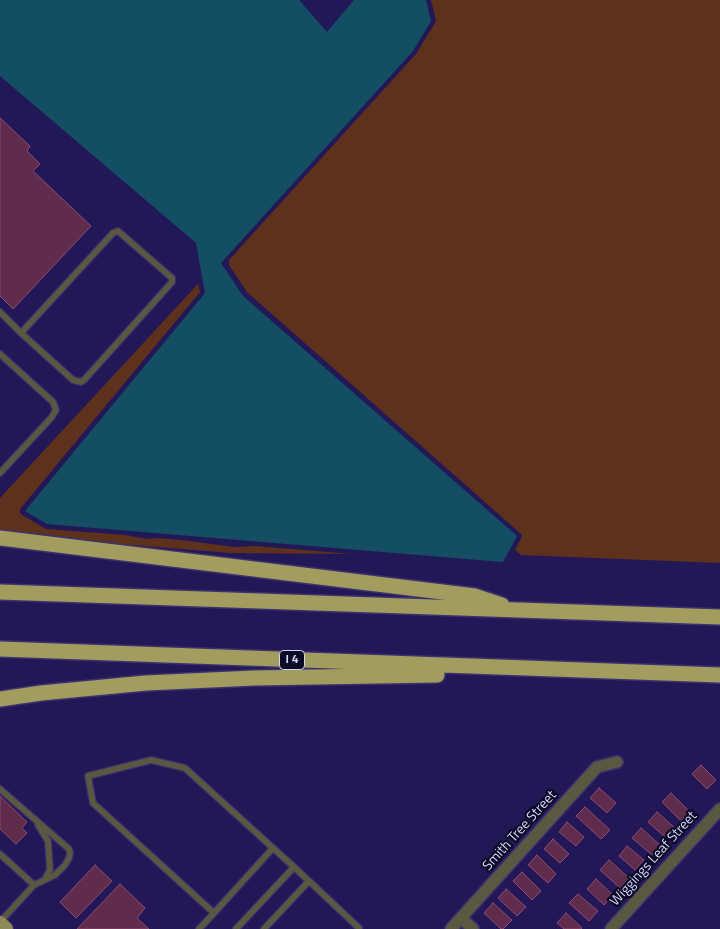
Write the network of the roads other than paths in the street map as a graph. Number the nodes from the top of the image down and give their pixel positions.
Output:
1 (0, 312) edge
2 (21, 332) junction
3 (0, 354) edge
4 (0, 473) edge
5 (0, 538) edge
6 (0, 592) edge
7 (520, 610) junction
8 (720, 617) edge
9 (0, 649) edge
10 (584, 671) junction
11 (720, 675) edge
12 (4, 698) edge
13 (617, 762) dead end
14 (0, 789) edge
15 (720, 809) edge
16 (34, 819) junction
17 (273, 848) junction
18 (0, 854) edge
19 (294, 867) junction
20 (44, 881) junction
21 (310, 881) junction
22 (34, 885) junction
23 (214, 913) junction
24 (461, 918) junction
25 (0, 923) edge
26 (6, 929) edge
27 (199, 929) edge
28 (236, 929) edge
29 (264, 929) edge
30 (358, 929) edge
31 (452, 929) edge
32 (472, 929) edge
33 (611, 929) edge

1 - 2 lane
2 - 2 lane
3 - 4 lane
5 - 7 highway
6 - 7 highway
7 - 8 highway
9 - 10 highway, I 4
10 - 11 highway, I 4
10 - 12 highway
13 - 24 street, Smith Tree Street
14 - 16 lane
15 - 33 street, Wiggings Leaf Street
16 - 20 lane
16 - 20 lane
17 - 19 lane
17 - 23 lane
17 - 23 lane
18 - 22 lane
19 - 21 lane
19 - 28 lane
20 - 22 lane
21 - 29 lane
21 - 30 lane
22 - 25 lane
23 - 27 lane
24 - 31 street, Smith Tree Street
24 - 32 street
25 - 26 main road

